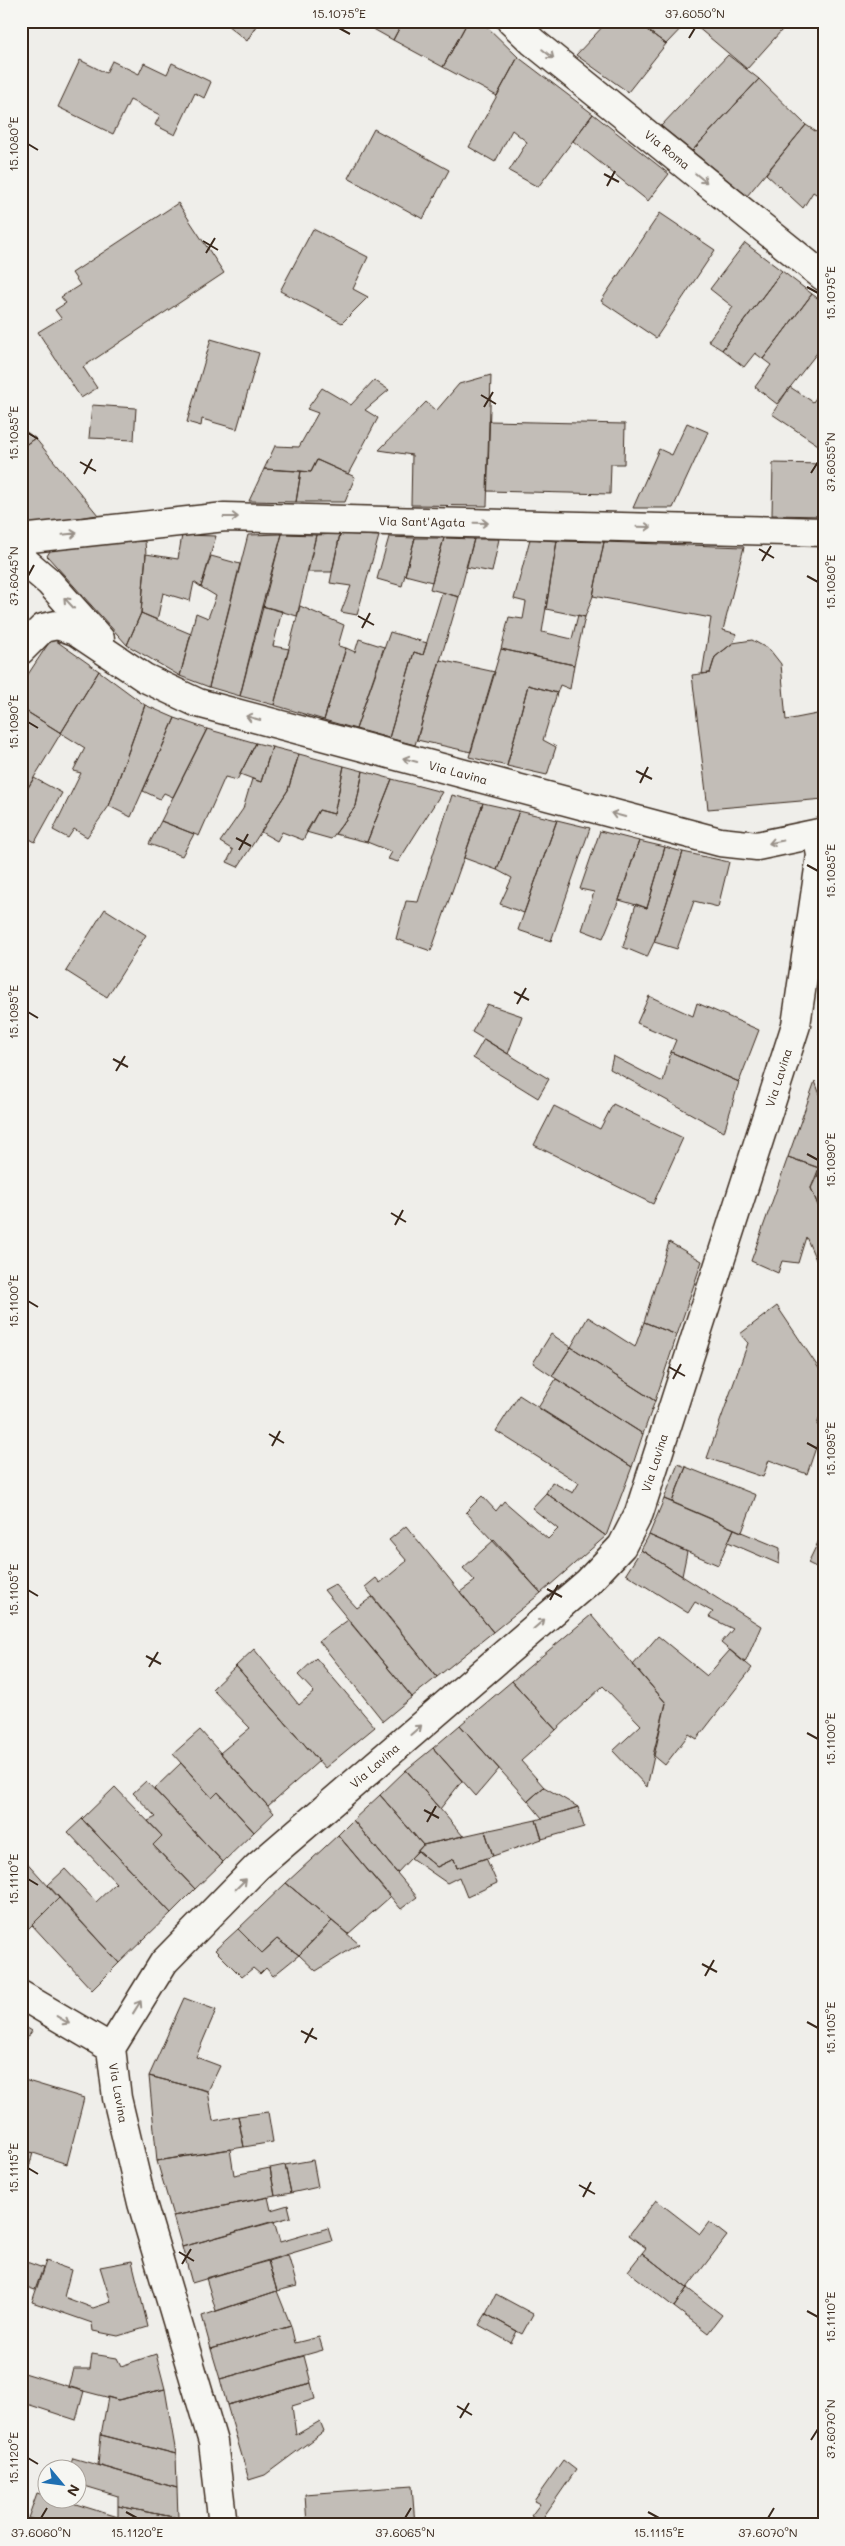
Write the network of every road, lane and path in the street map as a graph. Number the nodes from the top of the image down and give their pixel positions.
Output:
1 (511, 21) edge
2 (824, 277) edge
3 (824, 532) edge
4 (21, 539) edge
5 (21, 558) edge
6 (21, 650) edge
7 (111, 654) junction
8 (821, 833) edge
9 (824, 970) edge
10 (796, 1025) junction
11 (21, 1994) edge
12 (111, 2048) junction
13 (223, 2525) edge

1 -> 2 street, Via Roma
4 -> 3 street, Via Sant'Agata
7 -> 5 street
6 - 7 street, Via Lavina
8 -> 7 street, Via Lavina
8 - 10 street, Via Lavina
9 - 10 street, Via Lavina
12 -> 10 street, Via Lavina
11 -> 12 street
12 - 13 street, Via Lavina

